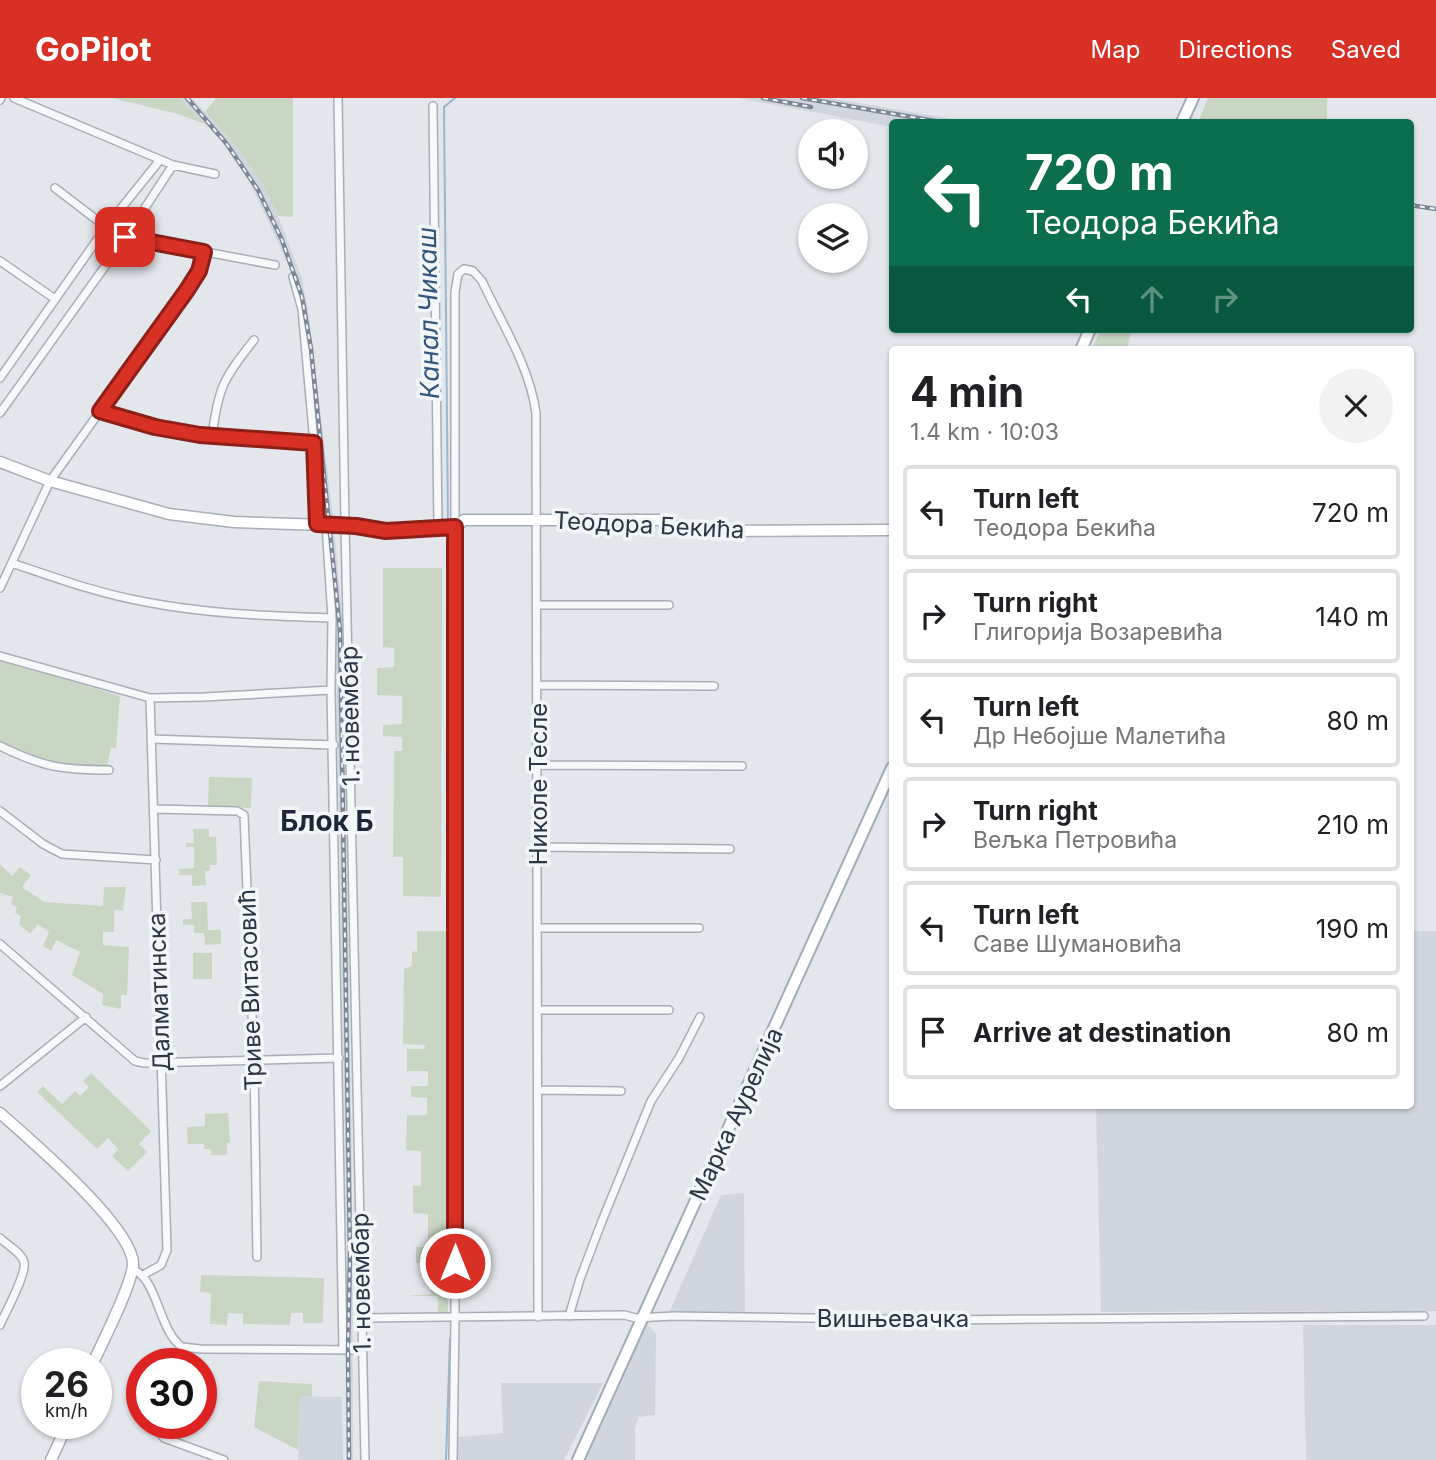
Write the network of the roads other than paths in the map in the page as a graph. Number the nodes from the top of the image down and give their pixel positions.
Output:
1 (14, 98) edge
2 (338, 98) edge
3 (1193, 98) edge
4 (433, 106) dead end
5 (1183, 119) edge
6 (160, 159) junction
7 (173, 165) junction
8 (215, 174) dead end
9 (55, 188) dead end
10 (106, 227) junction
11 (125, 237) junction
12 (204, 252) junction
13 (0, 261) edge
14 (275, 265) dead end
15 (293, 277) dead end
16 (55, 299) junction
17 (254, 340) dead end
18 (0, 361) edge
19 (8, 366) junction
20 (0, 378) edge
21 (100, 411) junction
22 (0, 413) edge
23 (212, 437) junction
24 (314, 443) junction
25 (0, 462) edge
26 (50, 481) junction
27 (537, 519) junction
28 (321, 524) junction
29 (345, 525) junction
30 (454, 527) junction
31 (439, 529) junction
32 (889, 530) edge
33 (12, 563) junction
34 (0, 588) edge
35 (537, 605) junction
36 (669, 605) dead end
37 (332, 618) junction
38 (0, 656) edge
39 (537, 685) junction
40 (715, 686) dead end
41 (331, 690) junction
42 (150, 698) junction
43 (152, 739) junction
44 (0, 746) edge
45 (334, 746) junction
46 (538, 765) junction
47 (742, 766) dead end
48 (109, 770) dead end
49 (889, 775) edge
50 (154, 809) junction
51 (0, 811) edge
52 (538, 847) junction
53 (730, 849) dead end
54 (156, 860) junction
55 (537, 928) junction
56 (699, 928) dead end
57 (0, 944) edge
58 (537, 1010) junction
59 (669, 1010) dead end
60 (86, 1017) junction
61 (700, 1017) dead end
62 (338, 1058) junction
63 (254, 1062) junction
64 (161, 1063) junction
65 (0, 1086) edge
66 (538, 1090) junction
67 (621, 1091) dead end
68 (0, 1113) edge
69 (0, 1238) edge
70 (257, 1257) dead end
71 (132, 1269) junction
72 (143, 1275) junction
73 (569, 1316) junction
74 (1424, 1316) dead end
75 (538, 1317) junction
76 (362, 1318) junction
77 (643, 1318) junction
78 (455, 1319) junction
79 (0, 1325) edge
80 (181, 1347) joint
81 (99, 1348) edge
82 (343, 1350) junction
83 (362, 1350) junction
84 (61, 1439) edge
85 (167, 1439) edge
86 (51, 1460) edge
87 (224, 1460) edge
88 (365, 1460) edge
89 (453, 1460) edge
90 (578, 1460) edge

1 - 6 street
2 - 29 street, 1. новембар
3 - 5 main road
4 - 31 street
6 - 7 street
6 - 10 street
7 - 8 street
7 - 11 street
9 - 10 street
10 - 16 street
11 - 12 street
11 - 22 street
12 - 14 street
12 - 21 street
13 - 16 street
15 - 24 street, 1. новембар
16 - 19 street
17 - 23 street
18 - 19 street
19 - 20 street
21 - 23 street
21 - 26 street
23 - 24 street
24 - 28 street, 1. новембар
25 - 26 street, Теодора Бекића
26 - 28 street, Теодора Бекића
26 - 33 street
27 - 30 street, Теодора Бекића
27 - 30 street, Николе Тесле
27 - 32 street, Теодора Бекића
27 - 35 street, Николе Тесле
28 - 29 street, Теодора Бекића
28 - 37 street, 1. новембар
29 - 31 street, Теодора Бекића
29 - 76 street, 1. новембар
30 - 31 street, Теодора Бекића
30 - 78 street
33 - 34 street
33 - 37 street
35 - 36 street
35 - 39 street, Николе Тесле
37 - 41 street, 1. новембар
38 - 42 street
39 - 40 street
39 - 46 street, Николе Тесле
41 - 42 street
41 - 45 street, 1. новембар
42 - 43 street, Далматинска
43 - 45 street
43 - 50 street, Далматинска
44 - 48 street
45 - 62 street, 1. новембар
46 - 47 street
46 - 52 street, Николе Тесле
49 - 77 main road, Марка Аурелија
50 - 54 street, Далматинска
50 - 63 street, Триве Витасовић
51 - 54 street
52 - 53 street
52 - 55 street, Николе Тесле
54 - 64 street, Далматинска
55 - 56 street
55 - 58 street, Николе Тесле
57 - 60 street
58 - 59 street
58 - 66 street, Николе Тесле
60 - 64 street
60 - 65 street
61 - 73 street
62 - 63 street
62 - 82 street, 1. новембар
63 - 64 street
63 - 70 street, Триве Витасовић
64 - 72 street, Далматинска
66 - 67 street
66 - 75 street, Николе Тесле
68 - 71 street
69 - 79 street
71 - 72 street
71 - 81 street
72 - 80 street
73 - 75 street, Вишњевачка
73 - 77 street, Вишњевачка
74 - 77 street, Вишњевачка
75 - 78 street, Вишњевачка
76 - 78 street, Вишњевачка
76 - 83 street, 1. новембар
77 - 90 main road, Марка Аурелија
78 - 89 street
80 - 82 street
82 - 83 street
83 - 88 street, 1. новембар
84 - 86 street
85 - 87 street

